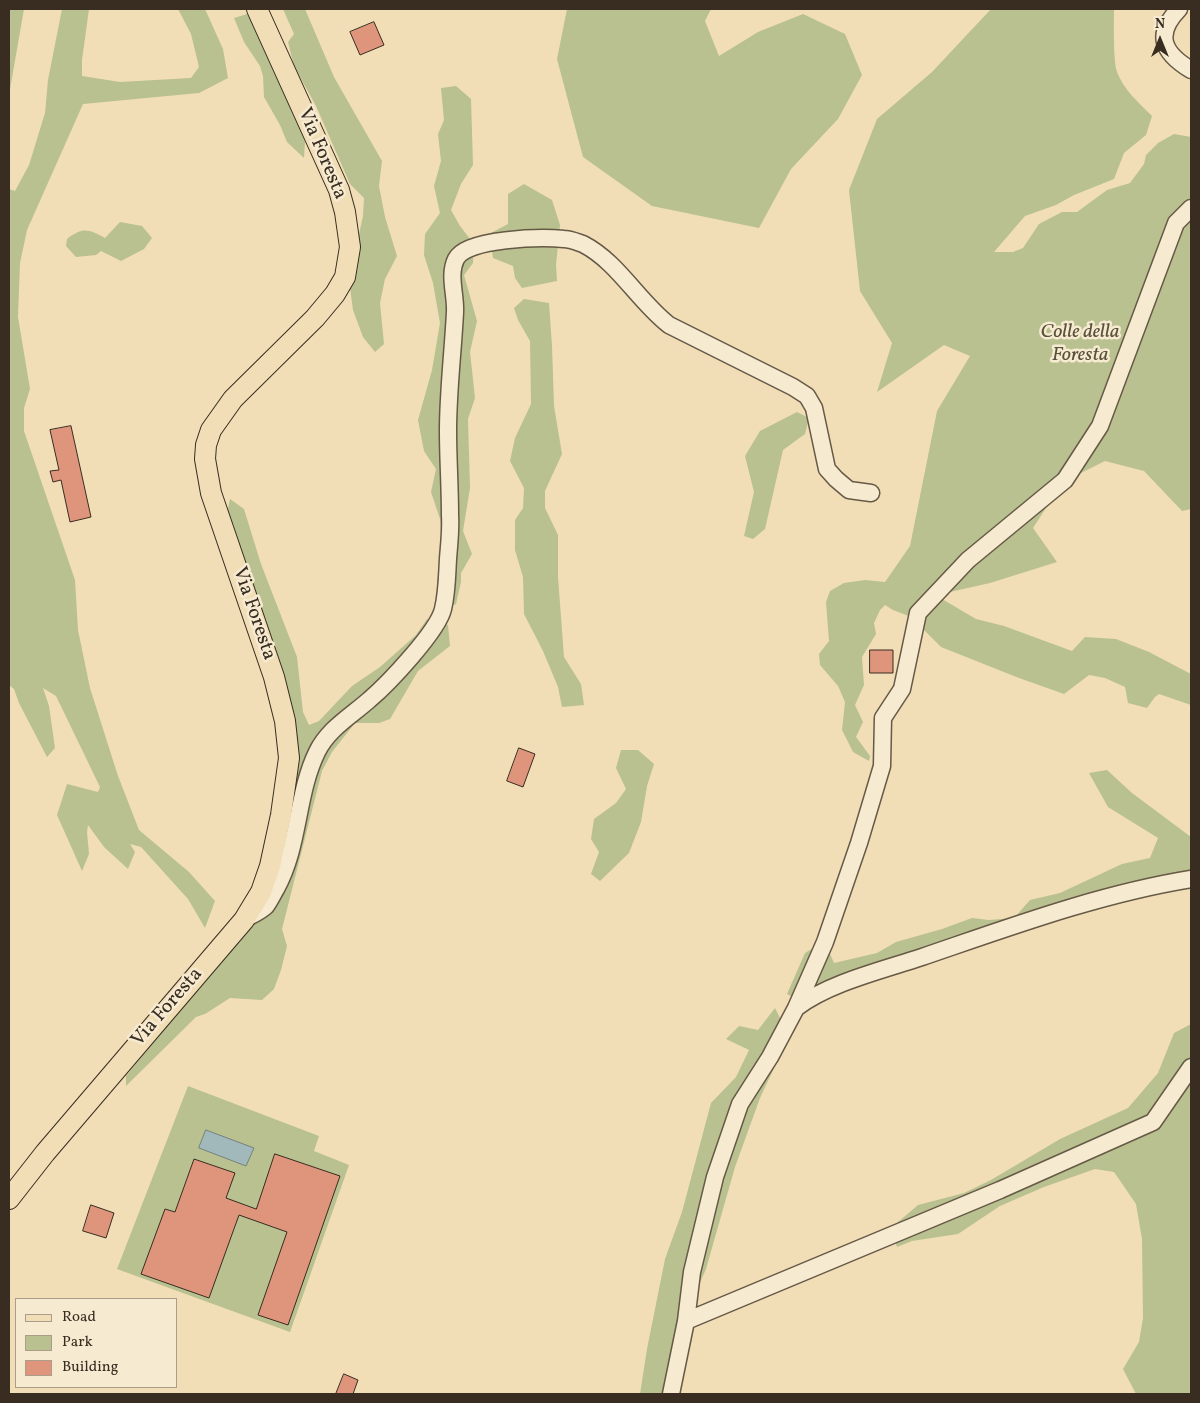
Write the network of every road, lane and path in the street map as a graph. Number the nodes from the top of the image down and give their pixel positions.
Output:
1 (257, 9) edge
2 (1179, 9) edge
3 (1191, 70) edge
4 (1191, 208) edge
5 (871, 493) dead end
6 (1191, 879) edge
7 (244, 920) junction
8 (796, 1008) junction
9 (1191, 1067) edge
10 (9, 1199) edge
11 (686, 1321) junction
12 (671, 1394) edge

1 - 7 main road, Via Foresta
2 - 3 street
4 - 8 street
5 - 7 street
6 - 8 street
7 - 10 main road, Via Foresta
8 - 11 street
9 - 11 street
11 - 12 street

